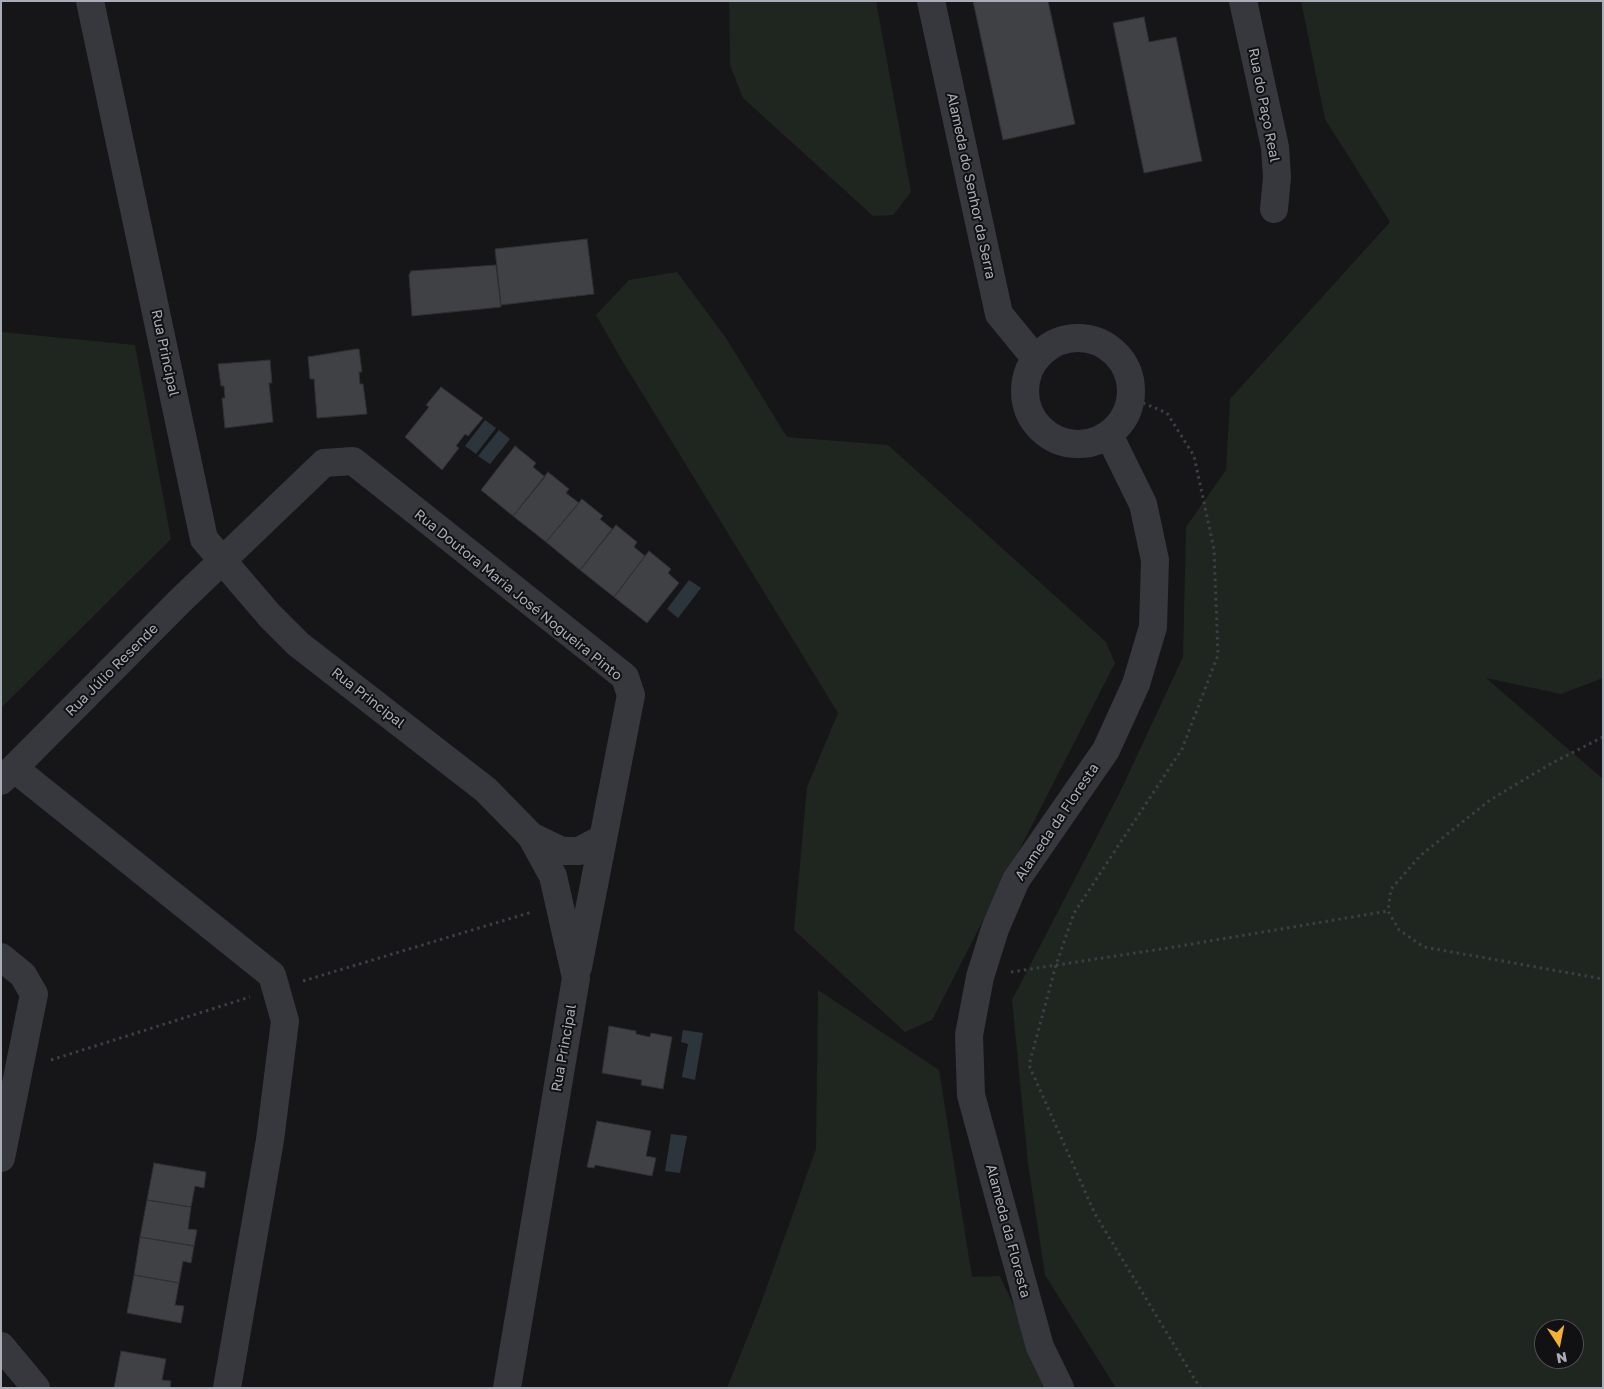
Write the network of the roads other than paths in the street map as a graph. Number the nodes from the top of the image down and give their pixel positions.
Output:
1 (90, 1) edge
2 (931, 1) edge
3 (1243, 1) edge
4 (1274, 209) dead end
5 (1035, 358) junction
6 (1109, 435) junction
7 (223, 561) junction
8 (8, 775) edge
9 (531, 836) junction
10 (602, 839) junction
11 (1, 957) edge
12 (576, 978) junction
13 (1, 1158) edge
14 (1, 1346) edge
15 (36, 1388) edge
16 (227, 1388) edge
17 (507, 1388) edge
18 (1060, 1388) edge

1 - 7 street, Rua Principal
2 - 5 street, Alameda do Senhor da Serra
3 - 4 street, Rua do Paço Real
5 - 6 street
5 - 6 street
6 - 18 street, Alameda da Floresta
7 - 8 street, Rua Júlio Resende
7 - 9 street, Rua Principal
7 - 10 street, Rua Doutora Maria José Nogueira Pinto
8 - 16 street
9 - 10 street
9 - 12 street, Rua Principal
10 - 12 street, Rua Doutora Maria José Nogueira Pinto
11 - 13 street
12 - 17 street, Rua Principal
14 - 15 street

